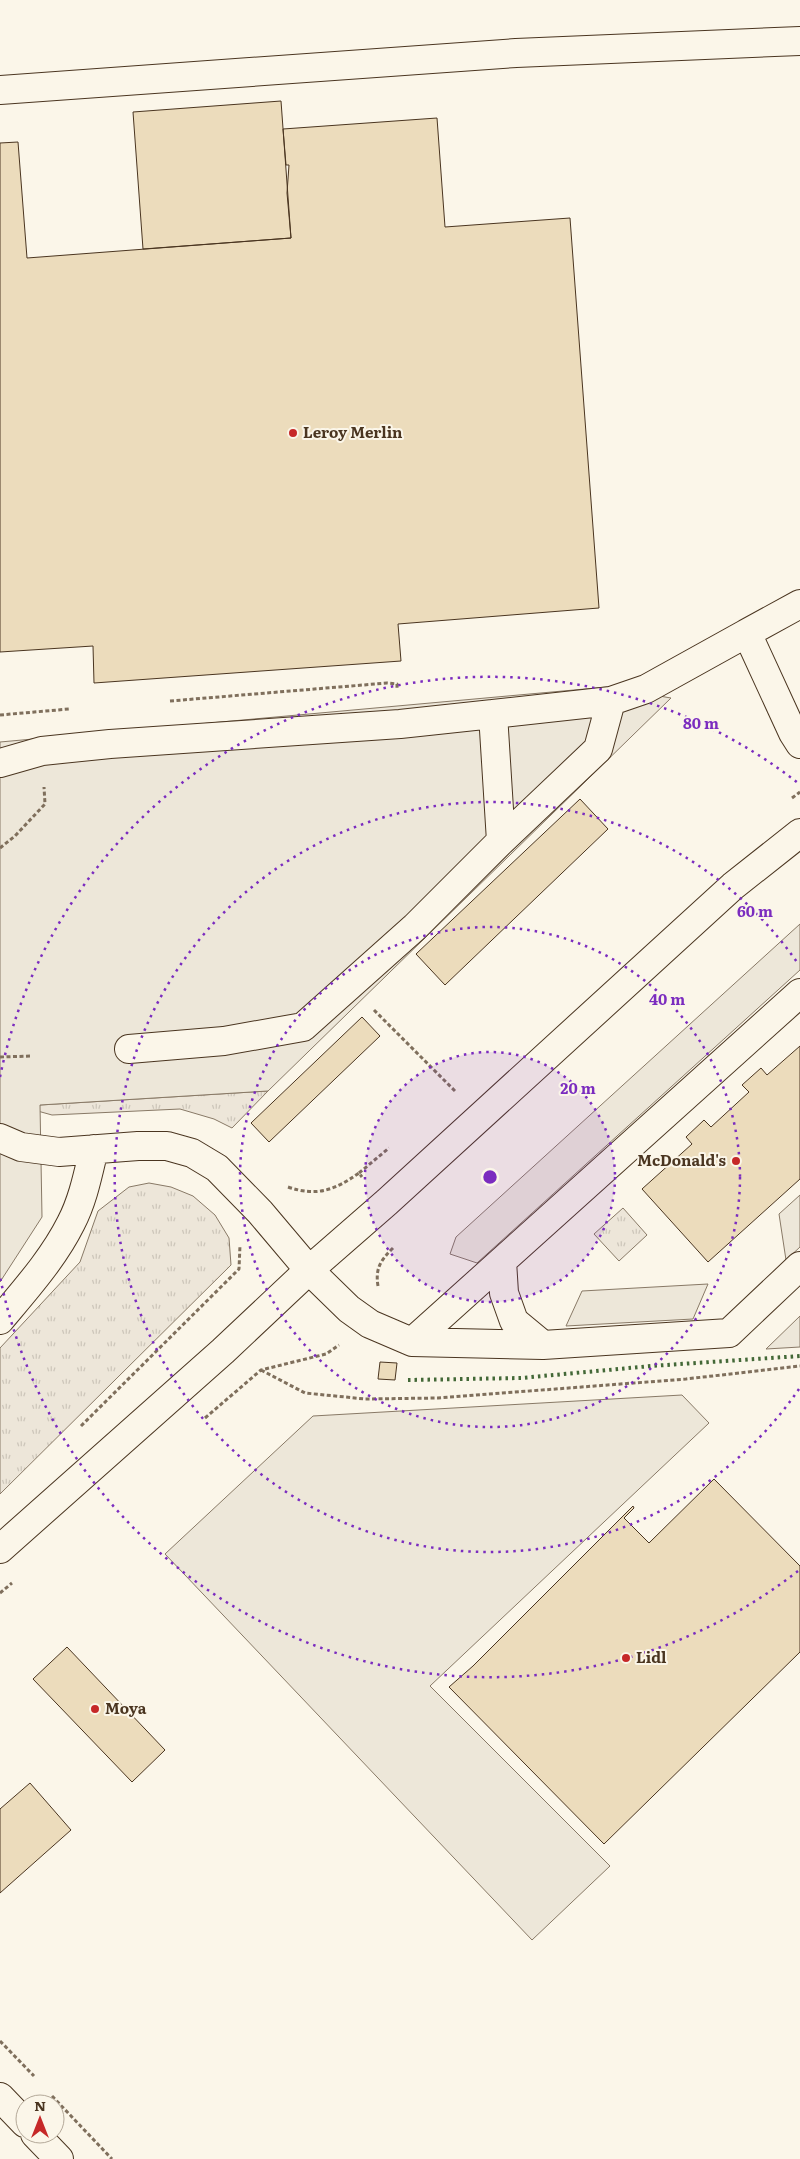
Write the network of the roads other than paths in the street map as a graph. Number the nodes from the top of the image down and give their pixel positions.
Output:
1 (800, 41) edge
2 (0, 90) edge
3 (800, 604) edge
4 (747, 632) junction
5 (611, 701) junction
6 (492, 714) junction
7 (800, 744) edge
8 (0, 763) edge
9 (800, 834) edge
10 (501, 841) junction
11 (800, 993) edge
12 (129, 1049) dead end
13 (0, 1138) edge
14 (94, 1149) junction
15 (502, 1261) junction
16 (800, 1266) edge
17 (309, 1270) junction
18 (0, 1320) edge
19 (412, 1342) junction
20 (543, 1345) junction
21 (0, 1549) edge
22 (0, 2097) edge
23 (15, 2113) edge
24 (45, 2144) edge
25 (59, 2159) edge

1 - 2 street
3 - 4 street
4 - 5 street
4 - 7 street
5 - 6 street
5 - 10 street
6 - 8 street
6 - 10 street
9 - 17 street
10 - 12 street
11 - 15 street
13 - 14 street
14 - 17 street
14 - 18 street
15 - 19 street
15 - 20 street
16 - 20 street
17 - 19 street
17 - 21 street
19 - 20 street
22 - 23 street
24 - 25 street

